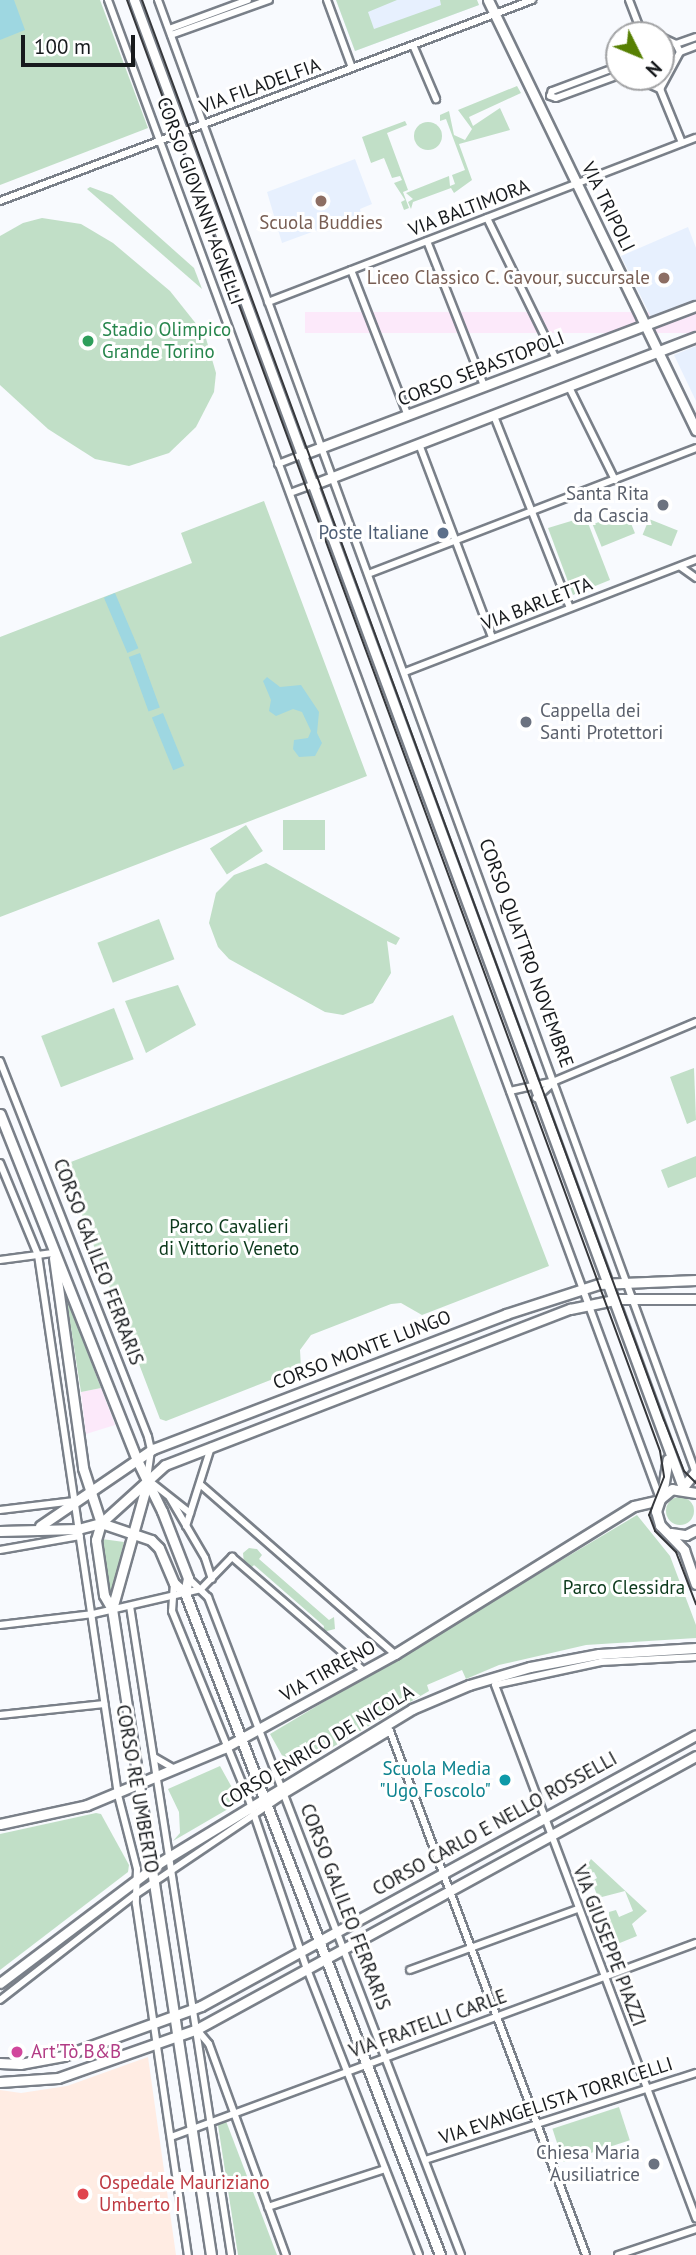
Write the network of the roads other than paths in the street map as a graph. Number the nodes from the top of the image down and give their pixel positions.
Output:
1 (108, 0) edge
2 (134, 0) edge
3 (158, 0) edge
4 (248, 0) edge
5 (269, 0) edge
6 (327, 0) edge
7 (488, 0) edge
8 (532, 0) edge
9 (629, 0) edge
10 (494, 14) junction
11 (635, 21) edge
12 (170, 32) junction
13 (696, 37) edge
14 (677, 44) joint
15 (413, 45) junction
16 (696, 46) edge
17 (680, 52) junction
18 (675, 61) edge
19 (352, 68) junction
20 (605, 71) edge
21 (605, 80) edge
22 (661, 91) edge
23 (550, 96) junction
24 (436, 99) dead end
25 (538, 101) junction
26 (204, 123) junction
27 (183, 131) junction
28 (696, 138) edge
29 (159, 140) junction
30 (682, 143) junction
31 (577, 183) junction
32 (0, 201) edge
33 (487, 218) junction
34 (427, 241) junction
35 (351, 270) junction
36 (268, 302) junction
37 (696, 306) edge
38 (645, 325) junction
39 (696, 337) edge
40 (657, 352) junction
41 (556, 359) junction
42 (484, 386) junction
43 (569, 387) junction
44 (408, 415) junction
45 (494, 415) junction
46 (696, 430) edge
47 (419, 444) junction
48 (321, 448) junction
49 (696, 448) edge
50 (301, 455) junction
51 (278, 464) junction
52 (331, 478) junction
53 (615, 480) junction
54 (312, 485) junction
55 (290, 493) junction
56 (533, 511) junction
57 (455, 541) junction
58 (694, 562) edge
59 (681, 567) junction
60 (369, 574) junction
61 (696, 578) edge
62 (570, 608) junction
63 (492, 637) junction
64 (405, 672) junction
65 (696, 1022) edge
66 (0, 1061) edge
67 (555, 1081) junction
68 (531, 1083) junction
69 (510, 1091) junction
70 (536, 1098) junction
71 (0, 1114) edge
72 (0, 1163) edge
73 (53, 1253) junction
74 (38, 1255) junction
75 (0, 1260) edge
76 (626, 1280) junction
77 (696, 1280) edge
78 (604, 1283) junction
79 (582, 1287) junction
80 (634, 1299) junction
81 (696, 1299) edge
82 (611, 1300) junction
83 (589, 1303) junction
84 (211, 1447) junction
85 (152, 1450) junction
86 (667, 1452) junction
87 (136, 1458) junction
88 (696, 1471) edge
89 (147, 1479) junction
90 (201, 1485) junction
91 (683, 1487) junction
92 (89, 1490) junction
93 (696, 1493) edge
94 (170, 1498) junction
95 (658, 1499) junction
96 (74, 1501) junction
97 (0, 1510) edge
98 (190, 1513) junction
99 (101, 1523) junction
100 (186, 1526) junction
101 (40, 1527) junction
102 (696, 1530) edge
103 (0, 1531) edge
104 (133, 1532) junction
105 (79, 1533) junction
106 (669, 1533) junction
107 (0, 1550) edge
108 (188, 1578) junction
109 (212, 1579) junction
110 (174, 1583) junction
111 (696, 1584) edge
112 (200, 1589) junction
113 (185, 1593) junction
114 (173, 1596) junction
115 (130, 1606) junction
116 (112, 1609) junction
117 (93, 1614) junction
118 (0, 1625) edge
119 (696, 1648) edge
120 (395, 1654) junction
121 (696, 1657) edge
122 (364, 1671) junction
123 (104, 1704) junction
124 (0, 1715) edge
125 (257, 1730) junction
126 (696, 1735) edge
127 (241, 1738) junction
128 (224, 1748) junction
129 (696, 1756) edge
130 (154, 1757) junction
131 (177, 1770) junction
132 (158, 1779) junction
133 (138, 1787) junction
134 (281, 1793) junction
135 (118, 1795) junction
136 (267, 1802) junction
137 (250, 1806) junction
138 (545, 1817) junction
139 (254, 1819) junction
140 (0, 1824) edge
141 (551, 1834) junction
142 (170, 1856) junction
143 (152, 1868) junction
144 (172, 1870) junction
145 (444, 1873) junction
146 (138, 1878) junction
147 (153, 1883) junction
148 (450, 1891) junction
149 (135, 1895) junction
150 (578, 1909) junction
151 (335, 1931) junction
152 (319, 1939) junction
153 (696, 1942) edge
154 (471, 1948) junction
155 (301, 1950) junction
156 (342, 1950) junction
157 (327, 1958) junction
158 (307, 1969) junction
159 (410, 1970) dead end
160 (604, 1977) junction
161 (0, 1983) edge
162 (0, 2000) edge
163 (191, 2011) junction
164 (497, 2017) junction
165 (174, 2018) junction
166 (154, 2026) junction
167 (197, 2029) junction
168 (177, 2038) junction
169 (156, 2047) junction
170 (385, 2057) junction
171 (0, 2063) edge
172 (368, 2063) junction
173 (348, 2070) junction
174 (696, 2073) edge
175 (0, 2082) edge
176 (646, 2089) junction
177 (234, 2112) junction
178 (211, 2122) junction
179 (537, 2124) junction
180 (192, 2131) junction
181 (171, 2137) junction
182 (425, 2160) junction
183 (385, 2169) junction
184 (268, 2207) junction
185 (696, 2218) edge
186 (696, 2229) edge
187 (188, 2255) edge
188 (211, 2255) edge
189 (231, 2255) edge
190 (286, 2255) edge
191 (419, 2255) edge
192 (440, 2255) edge
193 (461, 2255) edge
194 (586, 2255) edge
195 (618, 2255) edge

1 - 29 street, CORSO GIOVANNI AGNELLI
2 - 27 main road, CORSO GIOVANNI AGNELLI
3 - 12 street, CORSO GIOVANNI AGNELLI
4 - 12 street
5 - 12 street
6 - 19 street
7 - 10 main road, VIA TRIPOLI
8 - 10 street, VIA FILADELFIA
9 - 11 street
10 - 15 street, VIA FILADELFIA
10 - 25 main road, VIA TRIPOLI
12 - 26 street, CORSO GIOVANNI AGNELLI
13 - 14 street
14 - 17 street
15 - 19 street, VIA FILADELFIA
15 - 24 street
16 - 17 street
17 - 18 street
19 - 26 street, VIA FILADELFIA
20 - 23 street
21 - 23 street
22 - 30 street
23 - 25 street
25 - 31 main road, VIA TRIPOLI
26 - 27 street, VIA FILADELFIA
26 - 36 street, CORSO GIOVANNI AGNELLI
27 - 29 street, VIA FILADELFIA
27 - 50 main road, CORSO GIOVANNI AGNELLI
28 - 30 street, VIA BALTIMORA
29 - 32 street, VIA FILADELFIA
29 - 51 street, CORSO GIOVANNI AGNELLI
30 - 31 street, VIA BALTIMORA
31 - 33 street, VIA BALTIMORA
31 - 38 main road, VIA TRIPOLI
33 - 34 street, VIA BALTIMORA
33 - 41 street
34 - 35 street, VIA BALTIMORA
34 - 42 street
35 - 36 street, VIA BALTIMORA
35 - 44 street
36 - 48 street, CORSO GIOVANNI AGNELLI
37 - 38 main road, CORSO SEBASTOPOLI
38 - 40 main road, VIA TRIPOLI
38 - 41 main road, CORSO SEBASTOPOLI
39 - 40 main road
40 - 43 main road
40 - 46 main road, VIA TRIPOLI
41 - 42 main road, CORSO SEBASTOPOLI
42 - 44 main road, CORSO SEBASTOPOLI
43 - 45 main road
43 - 53 street
44 - 48 main road, CORSO SEBASTOPOLI
45 - 47 main road
45 - 56 street
47 - 52 main road
47 - 57 street
48 - 50 main road, CORSO SEBASTOPOLI
48 - 52 street, CORSO QUATTRO NOVEMBRE
49 - 53 street
50 - 51 street, CORSO SEBASTOPOLI
50 - 54 main road, CORSO QUATTRO NOVEMBRE
51 - 55 street, CORSO GIOVANNI AGNELLI
52 - 54 main road
52 - 60 street, CORSO QUATTRO NOVEMBRE
53 - 56 street
54 - 55 street
54 - 68 main road, CORSO QUATTRO NOVEMBRE
55 - 69 street
56 - 57 street
56 - 62 street
57 - 60 street
57 - 63 street
58 - 59 street, VIA BARLETTA
59 - 61 street
59 - 62 street, VIA BARLETTA
60 - 64 street, CORSO QUATTRO NOVEMBRE
62 - 63 street, VIA BARLETTA
63 - 64 street, VIA BARLETTA
64 - 67 street, CORSO QUATTRO NOVEMBRE
65 - 67 street
66 - 85 street, CORSO GALILEO FERRARIS
67 - 68 street
67 - 70 street
67 - 76 street, CORSO QUATTRO NOVEMBRE
68 - 69 street
68 - 70 main road, CORSO QUATTRO NOVEMBRE
69 - 79 street
70 - 78 main road, CORSO QUATTRO NOVEMBRE
71 - 73 main road, CORSO GALILEO FERRARIS
72 - 74 street
73 - 74 street
73 - 87 main road, CORSO GALILEO FERRARIS
73 - 92 main road, CORSO GALILEO FERRARIS
74 - 75 street
74 - 96 street
76 - 77 main road, CORSO MONTE LUNGO
76 - 78 main road, CORSO MONTE LUNGO
76 - 80 street, CORSO QUATTRO NOVEMBRE
78 - 79 main road, CORSO MONTE LUNGO
78 - 82 main road, CORSO QUATTRO NOVEMBRE
79 - 83 street
79 - 85 main road, CORSO MONTE LUNGO
80 - 81 main road, CORSO MONTE LUNGO
80 - 82 main road, CORSO MONTE LUNGO
80 - 88 street, CORSO QUATTRO NOVEMBRE
82 - 83 main road, CORSO MONTE LUNGO
82 - 86 main road, CORSO QUATTRO NOVEMBRE
83 - 84 main road, CORSO MONTE LUNGO
83 - 95 street
84 - 89 main road, CORSO MONTE LUNGO
84 - 90 street
85 - 87 main road, CORSO MONTE LUNGO
85 - 89 street
86 - 91 main road, CORSO QUATTRO NOVEMBRE
86 - 95 main road, CORSO QUATTRO NOVEMBRE
87 - 89 main road, CORSO GALILEO FERRARIS
87 - 92 main road, CORSO MONTE LUNGO
88 - 91 main road
89 - 94 street
89 - 99 main road, CORSO MONTE LUNGO
89 - 104 main road
89 - 108 main road, CORSO GALILEO FERRARIS
90 - 98 street
90 - 120 street
91 - 93 main road
91 - 95 main road, VIA TIRRENO
92 - 96 main road, CORSO MONTE LUNGO
92 - 99 main road, CORSO GALILEO FERRARIS
94 - 98 street
94 - 100 street
95 - 106 main road
95 - 120 main road, VIA TIRRENO
96 - 97 street
96 - 101 main road, CORSO MONTE LUNGO
96 - 105 street
98 - 100 street
99 - 104 main road
99 - 105 main road
99 - 116 main road
100 - 109 street
101 - 103 main road
101 - 105 main road
102 - 106 main road
104 - 110 main road
104 - 116 main road
105 - 107 street
105 - 117 street, CORSO RE UMBERTO
106 - 111 main road
108 - 112 street, CORSO GALILEO FERRARIS
108 - 113 main road
109 - 112 street
109 - 122 street
110 - 113 main road
110 - 114 street
112 - 113 street
112 - 125 street, CORSO GALILEO FERRARIS
113 - 114 street
113 - 127 main road, CORSO GALILEO FERRARIS
114 - 115 street
114 - 128 street
115 - 116 street
115 - 130 street, CORSO RE UMBERTO
116 - 117 street
116 - 133 main road, CORSO RE UMBERTO
117 - 118 street
117 - 123 street, CORSO RE UMBERTO
119 - 134 main road, CORSO ENRICO DE NICOLA
120 - 122 main road, VIA TIRRENO
121 - 138 street, VIA GIUSEPPE PIAZZI
122 - 125 main road, VIA TIRRENO
123 - 124 street
123 - 135 street, CORSO RE UMBERTO
125 - 127 main road, VIA TIRRENO
125 - 134 street, CORSO GALILEO FERRARIS
126 - 138 main road, CORSO CARLO E NELLO ROSSELLI
127 - 128 main road, VIA TIRRENO
127 - 136 main road, CORSO GALILEO FERRARIS
128 - 131 main road, VIA TIRRENO
128 - 137 street
129 - 141 main road, CORSO CARLO E NELLO ROSSELLI
130 - 131 street, CORSO RE UMBERTO
130 - 132 street, CORSO RE UMBERTO
131 - 132 main road, VIA TIRRENO
132 - 133 main road, VIA TIRRENO
132 - 142 street, CORSO RE UMBERTO
133 - 135 main road, VIA TIRRENO
133 - 143 main road, CORSO RE UMBERTO
134 - 136 main road, CORSO ENRICO DE NICOLA
134 - 145 street, CORSO ENRICO DE NICOLA
134 - 151 street, CORSO GALILEO FERRARIS
135 - 140 main road, VIA TIRRENO
135 - 146 street, CORSO RE UMBERTO
136 - 137 main road, CORSO ENRICO DE NICOLA
136 - 139 street, CORSO ENRICO DE NICOLA
136 - 152 main road, CORSO GALILEO FERRARIS
137 - 139 street
137 - 142 main road, CORSO ENRICO DE NICOLA
138 - 141 street, VIA GIUSEPPE PIAZZI
138 - 145 main road, CORSO CARLO E NELLO ROSSELLI
139 - 144 street, CORSO ENRICO DE NICOLA
139 - 155 street
141 - 148 main road, CORSO CARLO E NELLO ROSSELLI
141 - 150 street, VIA GIUSEPPE PIAZZI
142 - 143 main road, CORSO ENRICO DE NICOLA
142 - 144 street, CORSO RE UMBERTO
143 - 146 main road, CORSO ENRICO DE NICOLA
143 - 147 main road, CORSO RE UMBERTO
144 - 147 street, CORSO ENRICO DE NICOLA
144 - 163 street, CORSO RE UMBERTO
145 - 148 street
145 - 151 main road, CORSO CARLO E NELLO ROSSELLI
146 - 149 street, CORSO RE UMBERTO
146 - 161 main road, CORSO ENRICO DE NICOLA
147 - 149 street, CORSO ENRICO DE NICOLA
147 - 165 main road, CORSO RE UMBERTO
148 - 154 street
148 - 156 main road, CORSO CARLO E NELLO ROSSELLI
149 - 162 street, CORSO ENRICO DE NICOLA
149 - 166 street, CORSO RE UMBERTO
150 - 154 street
150 - 160 street, VIA GIUSEPPE PIAZZI
151 - 152 main road, CORSO CARLO E NELLO ROSSELLI
151 - 156 street, CORSO GALILEO FERRARIS
152 - 155 main road, CORSO CARLO E NELLO ROSSELLI
152 - 157 main road, CORSO GALILEO FERRARIS
153 - 160 street, VIA FRATELLI CARLE
154 - 159 street
154 - 164 street
155 - 158 street
155 - 163 main road, CORSO CARLO E NELLO ROSSELLI
156 - 157 main road, CORSO CARLO E NELLO ROSSELLI
156 - 170 street, CORSO GALILEO FERRARIS
157 - 158 main road, CORSO CARLO E NELLO ROSSELLI
157 - 172 main road, CORSO GALILEO FERRARIS
158 - 167 main road, CORSO CARLO E NELLO ROSSELLI
158 - 173 street
160 - 164 street, VIA FRATELLI CARLE
160 - 176 street, VIA GIUSEPPE PIAZZI
163 - 165 main road, CORSO CARLO E NELLO ROSSELLI
163 - 167 street, CORSO RE UMBERTO
164 - 170 street, VIA FRATELLI CARLE
164 - 179 street
165 - 166 main road, CORSO CARLO E NELLO ROSSELLI
165 - 168 main road, CORSO RE UMBERTO
166 - 169 street, CORSO RE UMBERTO
166 - 171 main road, CORSO CARLO E NELLO ROSSELLI
167 - 168 main road, CORSO CARLO E NELLO ROSSELLI
167 - 177 street
167 - 178 street
168 - 169 main road, CORSO CARLO E NELLO ROSSELLI
168 - 180 main road, CORSO RE UMBERTO
169 - 175 main road, CORSO CARLO E NELLO ROSSELLI
169 - 181 street, CORSO RE UMBERTO
170 - 172 street, VIA FRATELLI CARLE
170 - 182 street, CORSO GALILEO FERRARIS
172 - 173 street, VIA FRATELLI CARLE
172 - 192 main road, CORSO GALILEO FERRARIS
173 - 177 street, VIA FRATELLI CARLE
173 - 183 street
174 - 176 street, VIA EVANGELISTA TORRICELLI
176 - 179 street, VIA EVANGELISTA TORRICELLI
176 - 185 street, VIA GIUSEPPE PIAZZI
177 - 178 street, VIA FRATELLI CARLE
177 - 184 street
178 - 180 street, VIA FRATELLI CARLE
178 - 189 street
179 - 182 street, VIA EVANGELISTA TORRICELLI
179 - 194 street
180 - 181 street, VIA FRATELLI CARLE
180 - 188 main road, CORSO RE UMBERTO
181 - 187 street, CORSO RE UMBERTO
182 - 193 street, CORSO GALILEO FERRARIS
183 - 184 street
183 - 191 street
184 - 190 street
186 - 195 street

